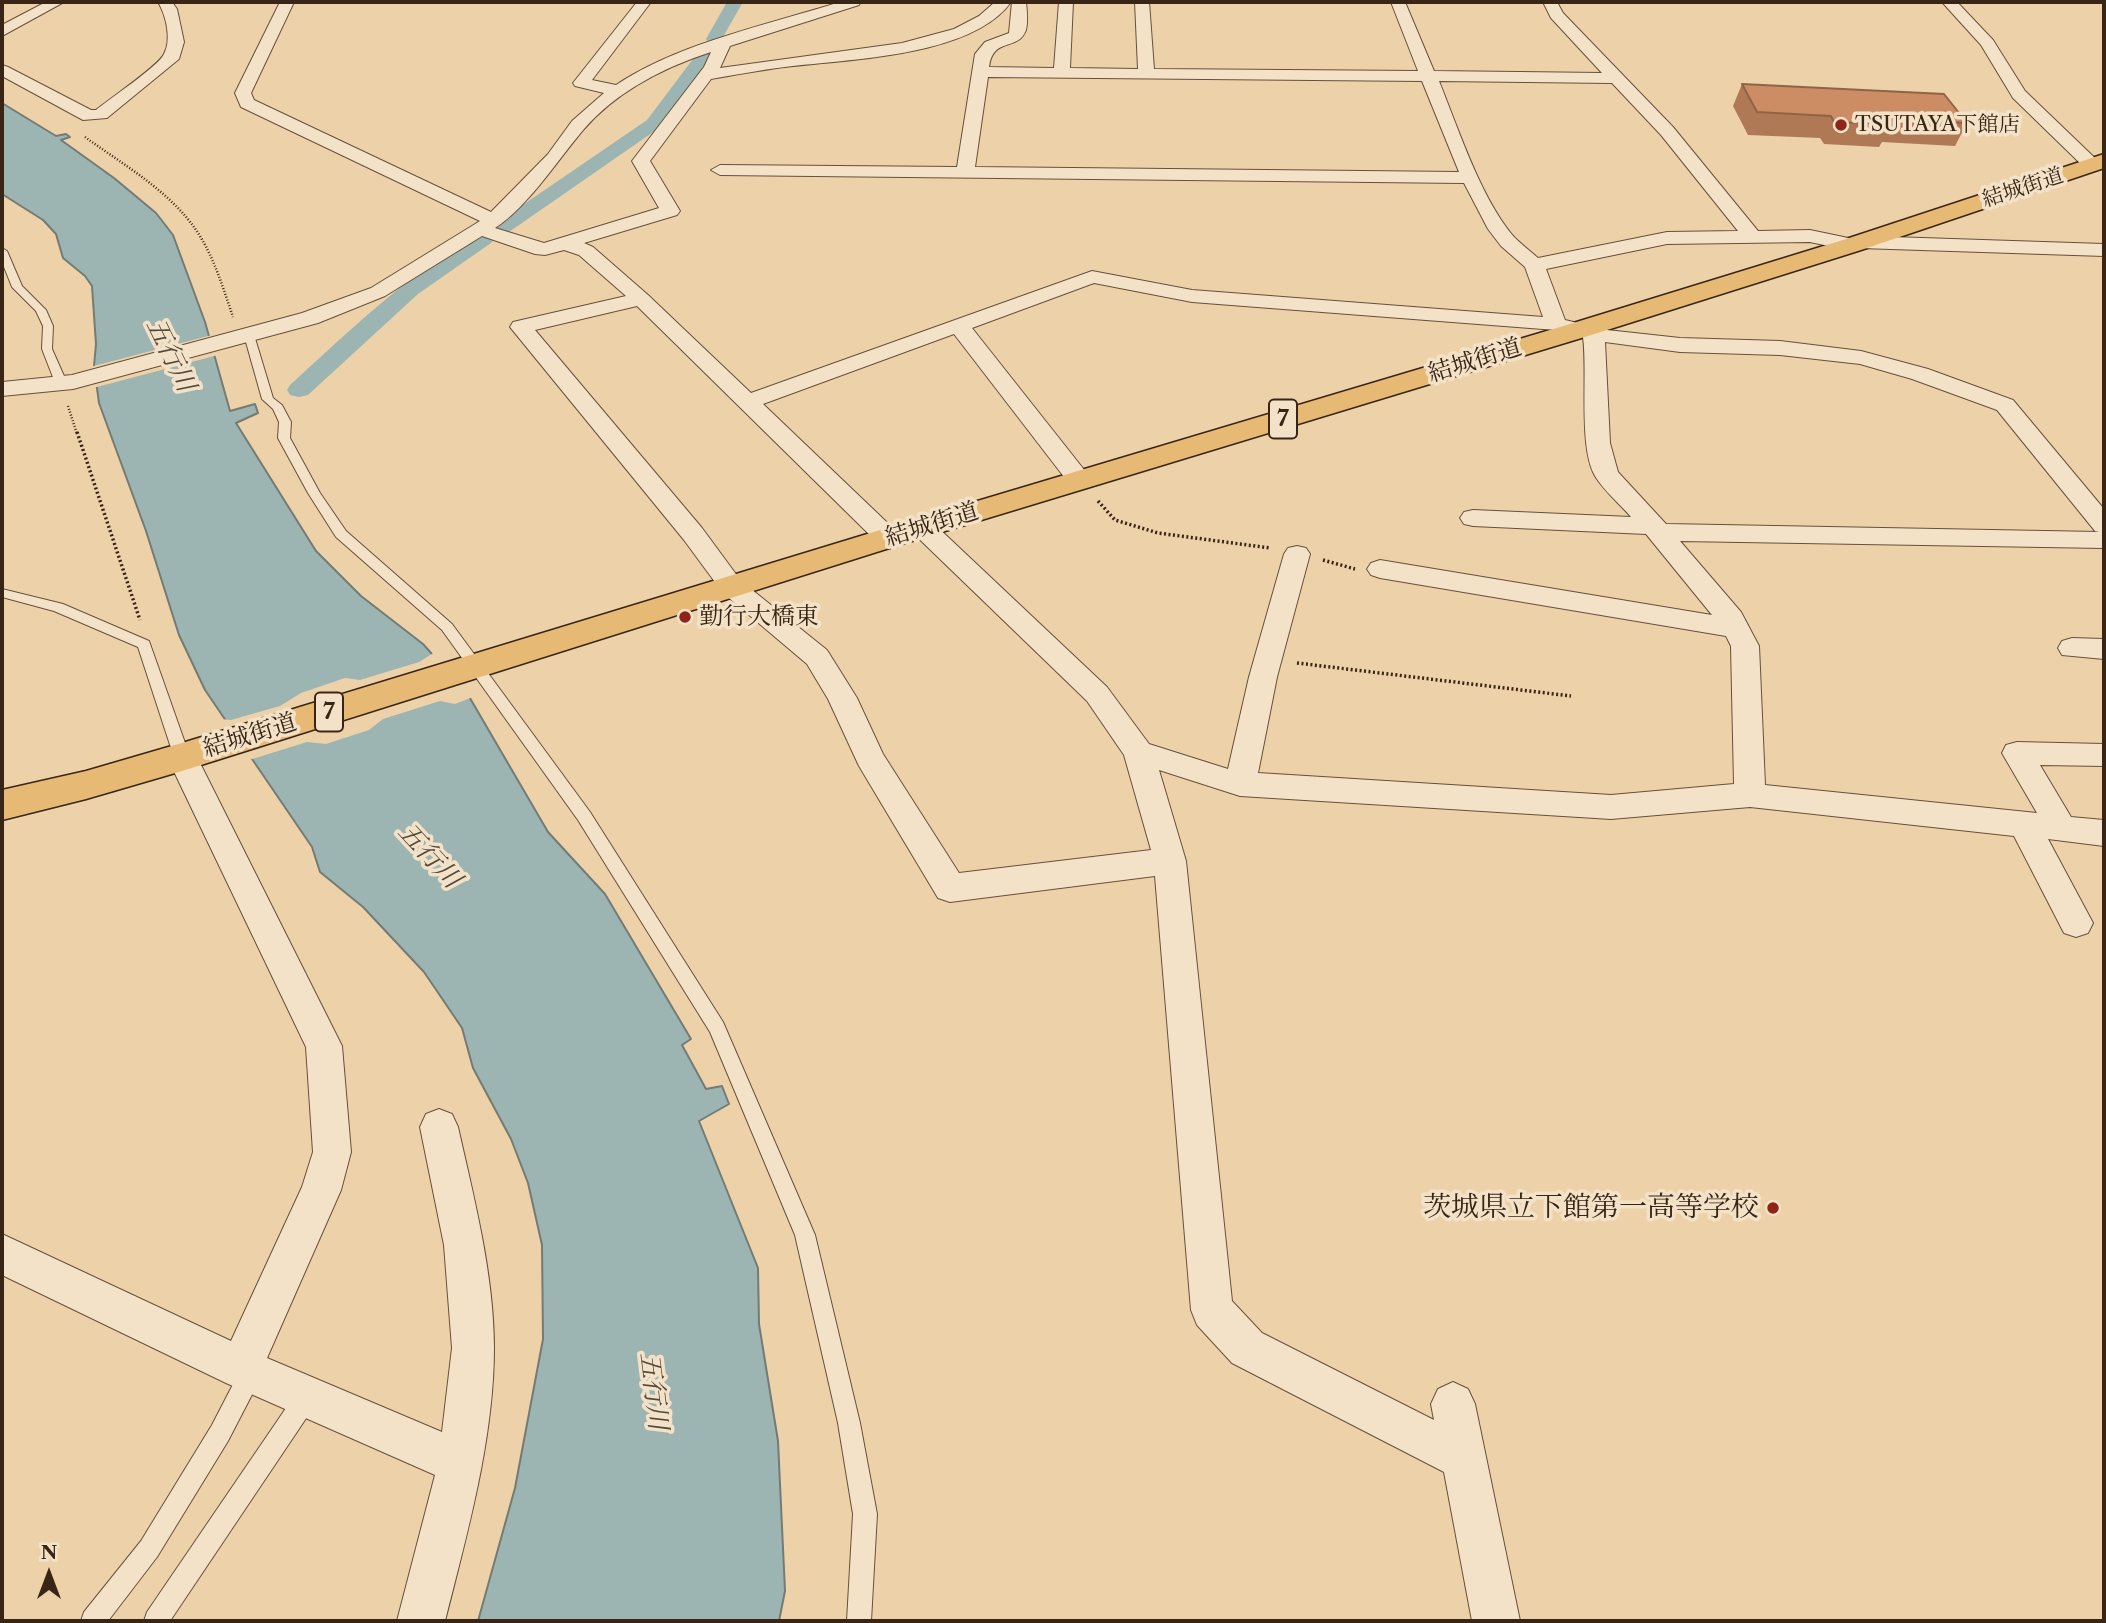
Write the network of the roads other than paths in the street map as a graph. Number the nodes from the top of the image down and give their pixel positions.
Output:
1 (57, 2) edge
2 (165, 2) edge
3 (287, 2) edge
4 (644, 2) edge
5 (854, 2) edge
6 (1004, 2) edge
7 (1019, 2) edge
8 (1066, 2) edge
9 (1142, 2) edge
10 (1398, 2) edge
11 (1550, 2) edge
12 (1949, 2) edge
13 (2, 31) edge
14 (724, 43) junction
15 (2, 70) edge
16 (980, 72) junction
17 (1062, 73) junction
18 (1146, 74) junction
19 (706, 75) junction
20 (1428, 78) junction
21 (1616, 78) junction
22 (619, 91) junction
23 (2098, 163) edge
24 (720, 170) dead end
25 (965, 172) junction
26 (1470, 178) junction
27 (487, 225) junction
28 (1751, 235) junction
29 (565, 243) junction
30 (1857, 244) junction
31 (2104, 250) edge
32 (2, 251) edge
33 (1534, 265) junction
34 (641, 299) junction
35 (959, 326) junction
36 (1576, 329) junction
37 (241, 337) junction
38 (68, 384) junction
39 (2, 389) edge
40 (747, 402) junction
41 (1080, 481) junction
42 (1473, 517) dead end
43 (2104, 525) edge
44 (923, 528) junction
45 (1656, 529) junction
46 (888, 538) junction
47 (2104, 540) edge
48 (1297, 554) road end
49 (1385, 570) road end
50 (732, 587) junction
51 (2, 593) edge
52 (1736, 628) junction
53 (2072, 648) dead end
54 (2104, 649) edge
55 (468, 669) junction
56 (1139, 752) junction
57 (190, 754) junction
58 (2104, 755) edge
59 (1240, 784) junction
60 (1751, 795) junction
61 (2, 805) edge
62 (2024, 825) junction
63 (2062, 829) junction
64 (2104, 833) edge
65 (1170, 861) junction
66 (2076, 923) dead end
67 (439, 1127) dead end
68 (2, 1254) edge
69 (246, 1370) junction
70 (307, 1396) junction
71 (1453, 1404) dead end
72 (1464, 1458) junction
73 (461, 1464) junction
74 (93, 1621) edge
75 (156, 1621) edge
76 (421, 1621) edge
77 (859, 1621) edge
78 (1496, 1621) edge

1 - 13 street
2 - 15 street
3 - 27 street
4 - 22 street
5 - 14 street
6 - 19 street
7 - 16 street
8 - 17 street
9 - 18 street
10 - 20 street
11 - 21 street
12 - 23 street
14 - 19 street
14 - 22 street
16 - 17 street
16 - 25 street
17 - 18 street
18 - 20 street
19 - 29 street
20 - 21 street
20 - 26 street
21 - 28 street
22 - 27 street
23 - 30 main road, 結城街道 / 7
24 - 25 street
25 - 26 street
26 - 33 street
27 - 29 street
27 - 37 street
28 - 30 street
28 - 33 street
29 - 34 street
30 - 31 street, 結城街道
30 - 36 main road, 結城街道 / 7
32 - 38 lane
33 - 36 street
34 - 40 street
34 - 50 street
35 - 36 street
35 - 40 street
35 - 41 street
36 - 41 main road, 結城街道 / 7
36 - 43 street
36 - 45 street
37 - 38 street
37 - 55 lane
38 - 39 street
40 - 46 street
41 - 44 main road, 結城街道 / 7
42 - 45 street
44 - 46 main road, 結城街道 / 7
44 - 56 street
45 - 47 street
45 - 52 street
46 - 50 main road, 結城街道 / 7
48 - 59 street
49 - 52 street
50 - 55 main road, 結城街道 / 7
50 - 65 street
51 - 57 lane
52 - 60 street
53 - 54 street
55 - 57 main road, 結城街道 / 7
55 - 77 lane
56 - 59 street
56 - 65 street
57 - 61 main road, 結城街道 / 7
57 - 69 street
58 - 63 street
59 - 60 street
60 - 62 street
62 - 63 street
62 - 66 street
63 - 64 street
65 - 72 street
67 - 73 street
68 - 69 street
69 - 70 street
69 - 74 lane
70 - 73 street
70 - 75 lane
71 - 72 street
72 - 78 street
73 - 76 street

